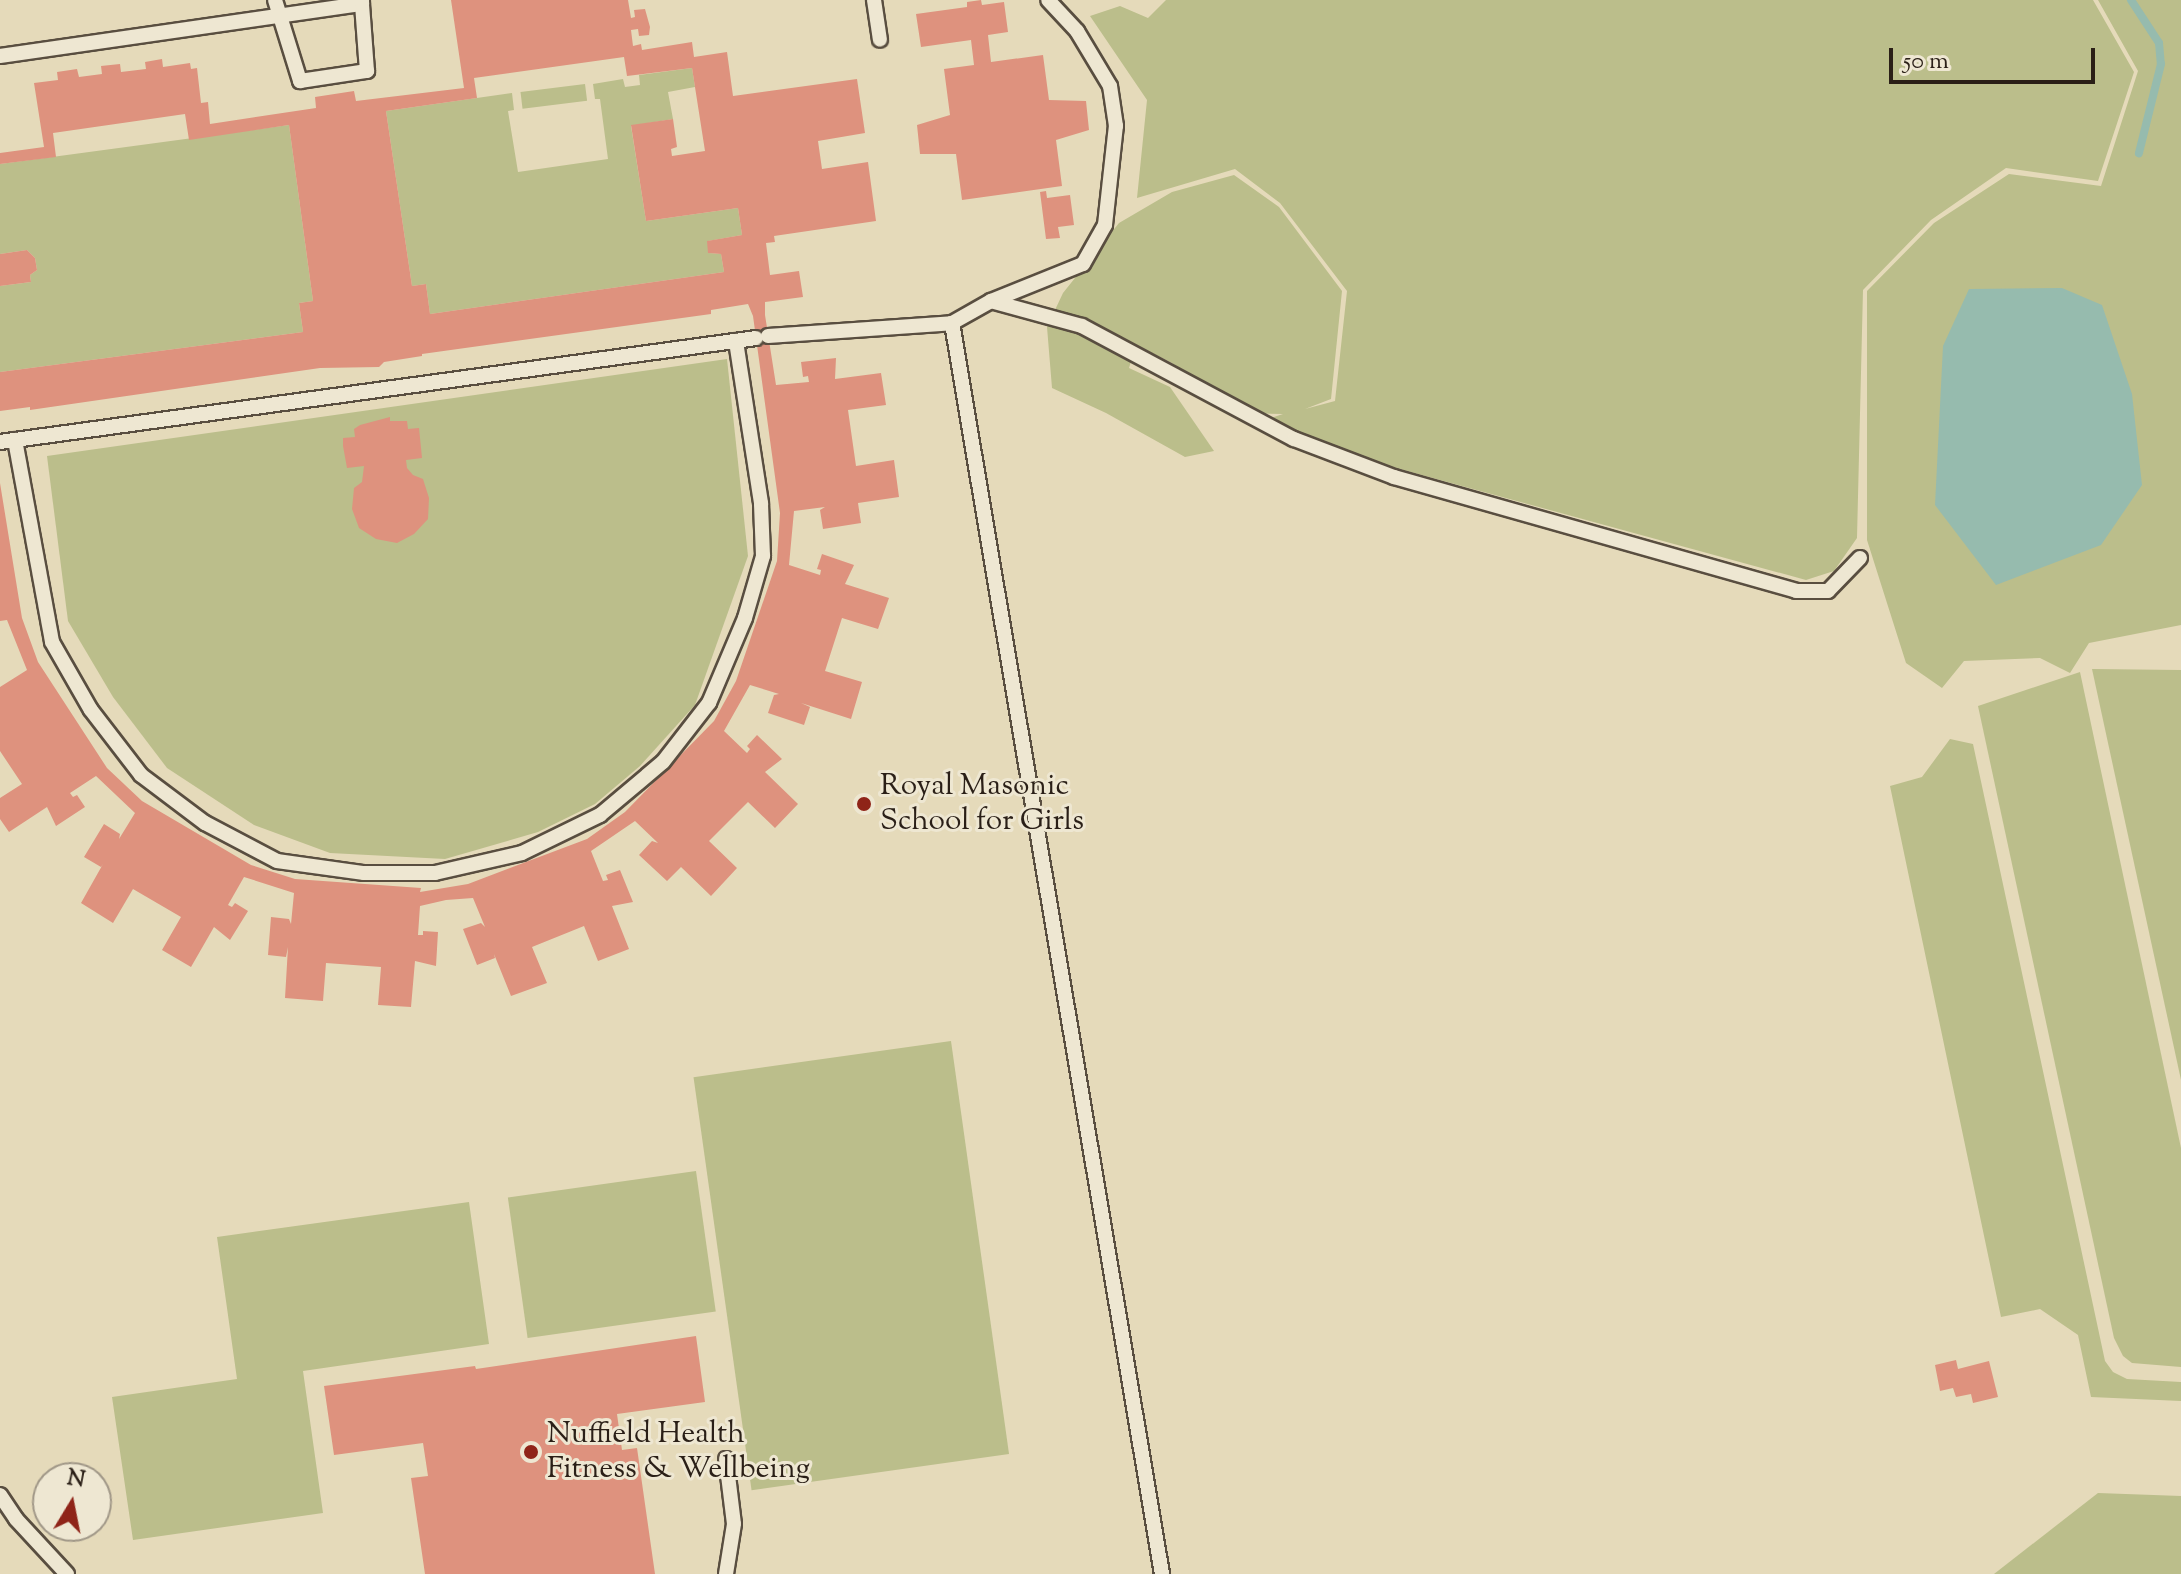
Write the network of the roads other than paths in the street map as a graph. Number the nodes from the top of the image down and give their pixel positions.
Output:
1 (275, 0) edge
2 (874, 0) edge
3 (1048, 0) edge
4 (362, 2) edge
5 (280, 16) junction
6 (880, 40) dead end
7 (0, 56) edge
8 (991, 301) junction
9 (952, 323) junction
10 (736, 341) junction
11 (7, 441) edge
12 (1860, 558) dead end
13 (726, 1459) dead end
14 (0, 1495) edge
15 (67, 1574) edge
16 (726, 1574) edge
17 (1162, 1574) edge

1 - 5 lane
2 - 6 lane
3 - 8 lane
4 - 5 lane
4 - 5 lane
5 - 7 lane
8 - 9 lane
8 - 12 lane
9 - 10 lane
9 - 17 lane
10 - 11 lane
10 - 11 lane
13 - 16 lane
14 - 15 lane

